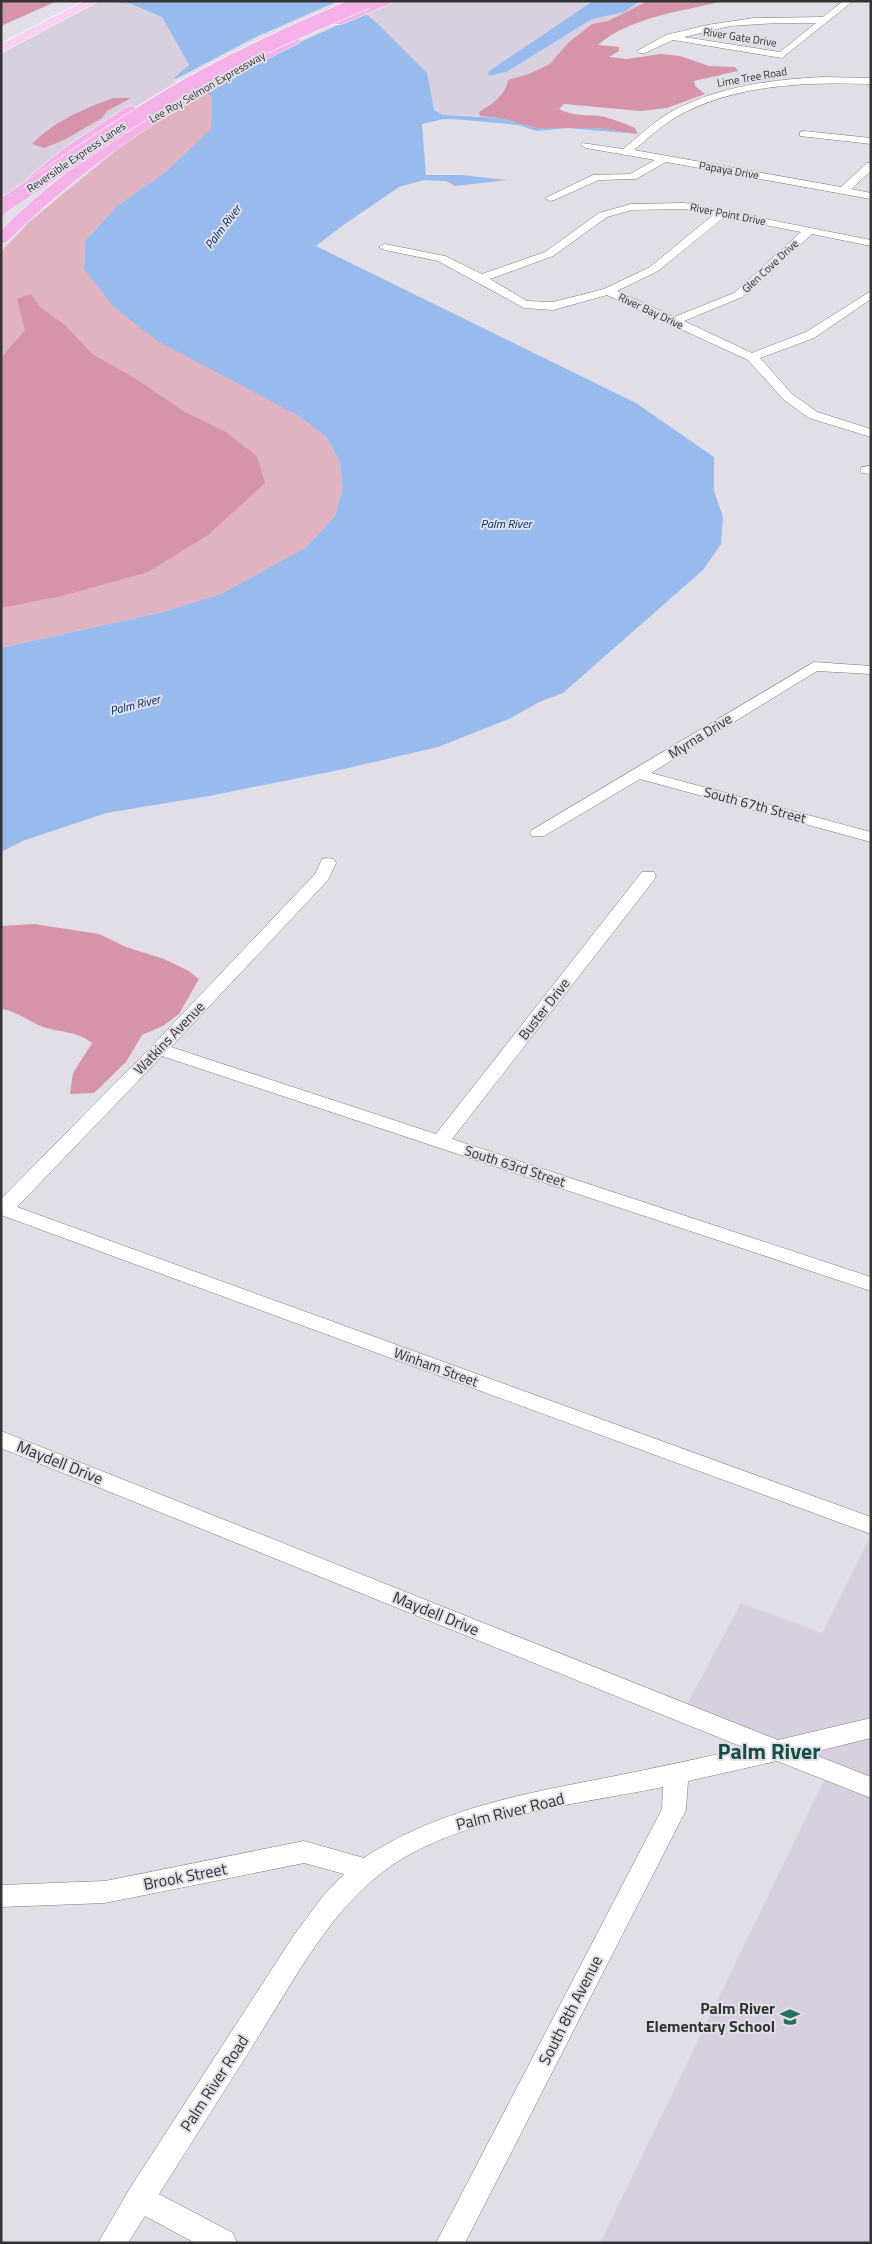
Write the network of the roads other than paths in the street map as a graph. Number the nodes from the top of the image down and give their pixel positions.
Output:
1 (349, 1) edge
2 (367, 1) edge
3 (385, 1) edge
4 (849, 1) edge
5 (92, 2) edge
6 (824, 20) junction
7 (669, 37) junction
8 (1, 49) edge
9 (642, 51) dead end
10 (871, 81) edge
11 (804, 134) dead end
12 (871, 141) edge
13 (586, 145) dead end
14 (625, 152) junction
15 (665, 159) junction
16 (871, 165) edge
17 (843, 190) junction
18 (871, 196) edge
19 (550, 198) dead end
20 (1, 208) edge
21 (722, 213) junction
22 (808, 231) junction
23 (1, 239) edge
24 (871, 243) edge
25 (385, 247) dead end
26 (481, 278) junction
27 (608, 291) junction
28 (871, 294) edge
29 (674, 321) junction
30 (752, 357) junction
31 (871, 433) edge
32 (870, 670) edge
33 (638, 774) junction
34 (538, 833) dead end
35 (871, 837) edge
36 (328, 863) dead end
37 (648, 876) dead end
38 (159, 1049) junction
39 (440, 1141) junction
40 (2, 1208) edge
41 (871, 1284) edge
42 (1, 1438) edge
43 (871, 1526) edge
44 (871, 1728) edge
45 (779, 1750) junction
46 (676, 1774) junction
47 (871, 1788) edge
48 (366, 1869) junction
49 (1, 1896) edge
50 (140, 2198) junction
51 (112, 2243) edge
52 (223, 2243) edge
53 (450, 2243) edge

1 - 20 highway, Lee Roy Selmon Expressway
2 - 20 highway, Reversible Express Lanes, bridge
3 - 23 highway, Lee Roy Selmon Expressway
4 - 6 street, River Gate Drive
5 - 8 main road
6 - 7 street
6 - 7 street, River Gate Drive
7 - 9 street
10 - 14 street, Lime Tree Road
11 - 12 street
13 - 14 street, Papaya Drive
14 - 15 street, Papaya Drive
15 - 17 street, Papaya Drive
15 - 19 street
16 - 17 street
17 - 18 street, Papaya Drive
21 - 22 street, River Point Drive
21 - 26 street, River Point Drive
21 - 27 street
22 - 24 street, River Point Drive
22 - 29 street, Glen Cove Drive
25 - 26 street, River Bay Drive
26 - 27 street, River Bay Drive
27 - 29 street, River Bay Drive
28 - 30 street
29 - 30 street, River Bay Drive
30 - 31 street, River Bay Drive
32 - 33 street, Myrna Drive
33 - 34 street, Myrna Drive
33 - 35 street, South 67th Street
36 - 38 street, Watkins Avenue
37 - 39 street, Buster Drive
38 - 39 street, South 63rd Street
38 - 40 street, Watkins Avenue
39 - 41 street, South 63rd Street
40 - 43 street, Winham Street
42 - 45 street, Maydell Drive
44 - 45 street, Palm River Road
45 - 46 street, Palm River Road
45 - 47 street, Maydell Drive
46 - 48 street, Palm River Road
46 - 53 street, South 8th Avenue
48 - 49 street, Brook Street
48 - 50 street, Palm River Road
50 - 51 street, Palm River Road
50 - 52 street

